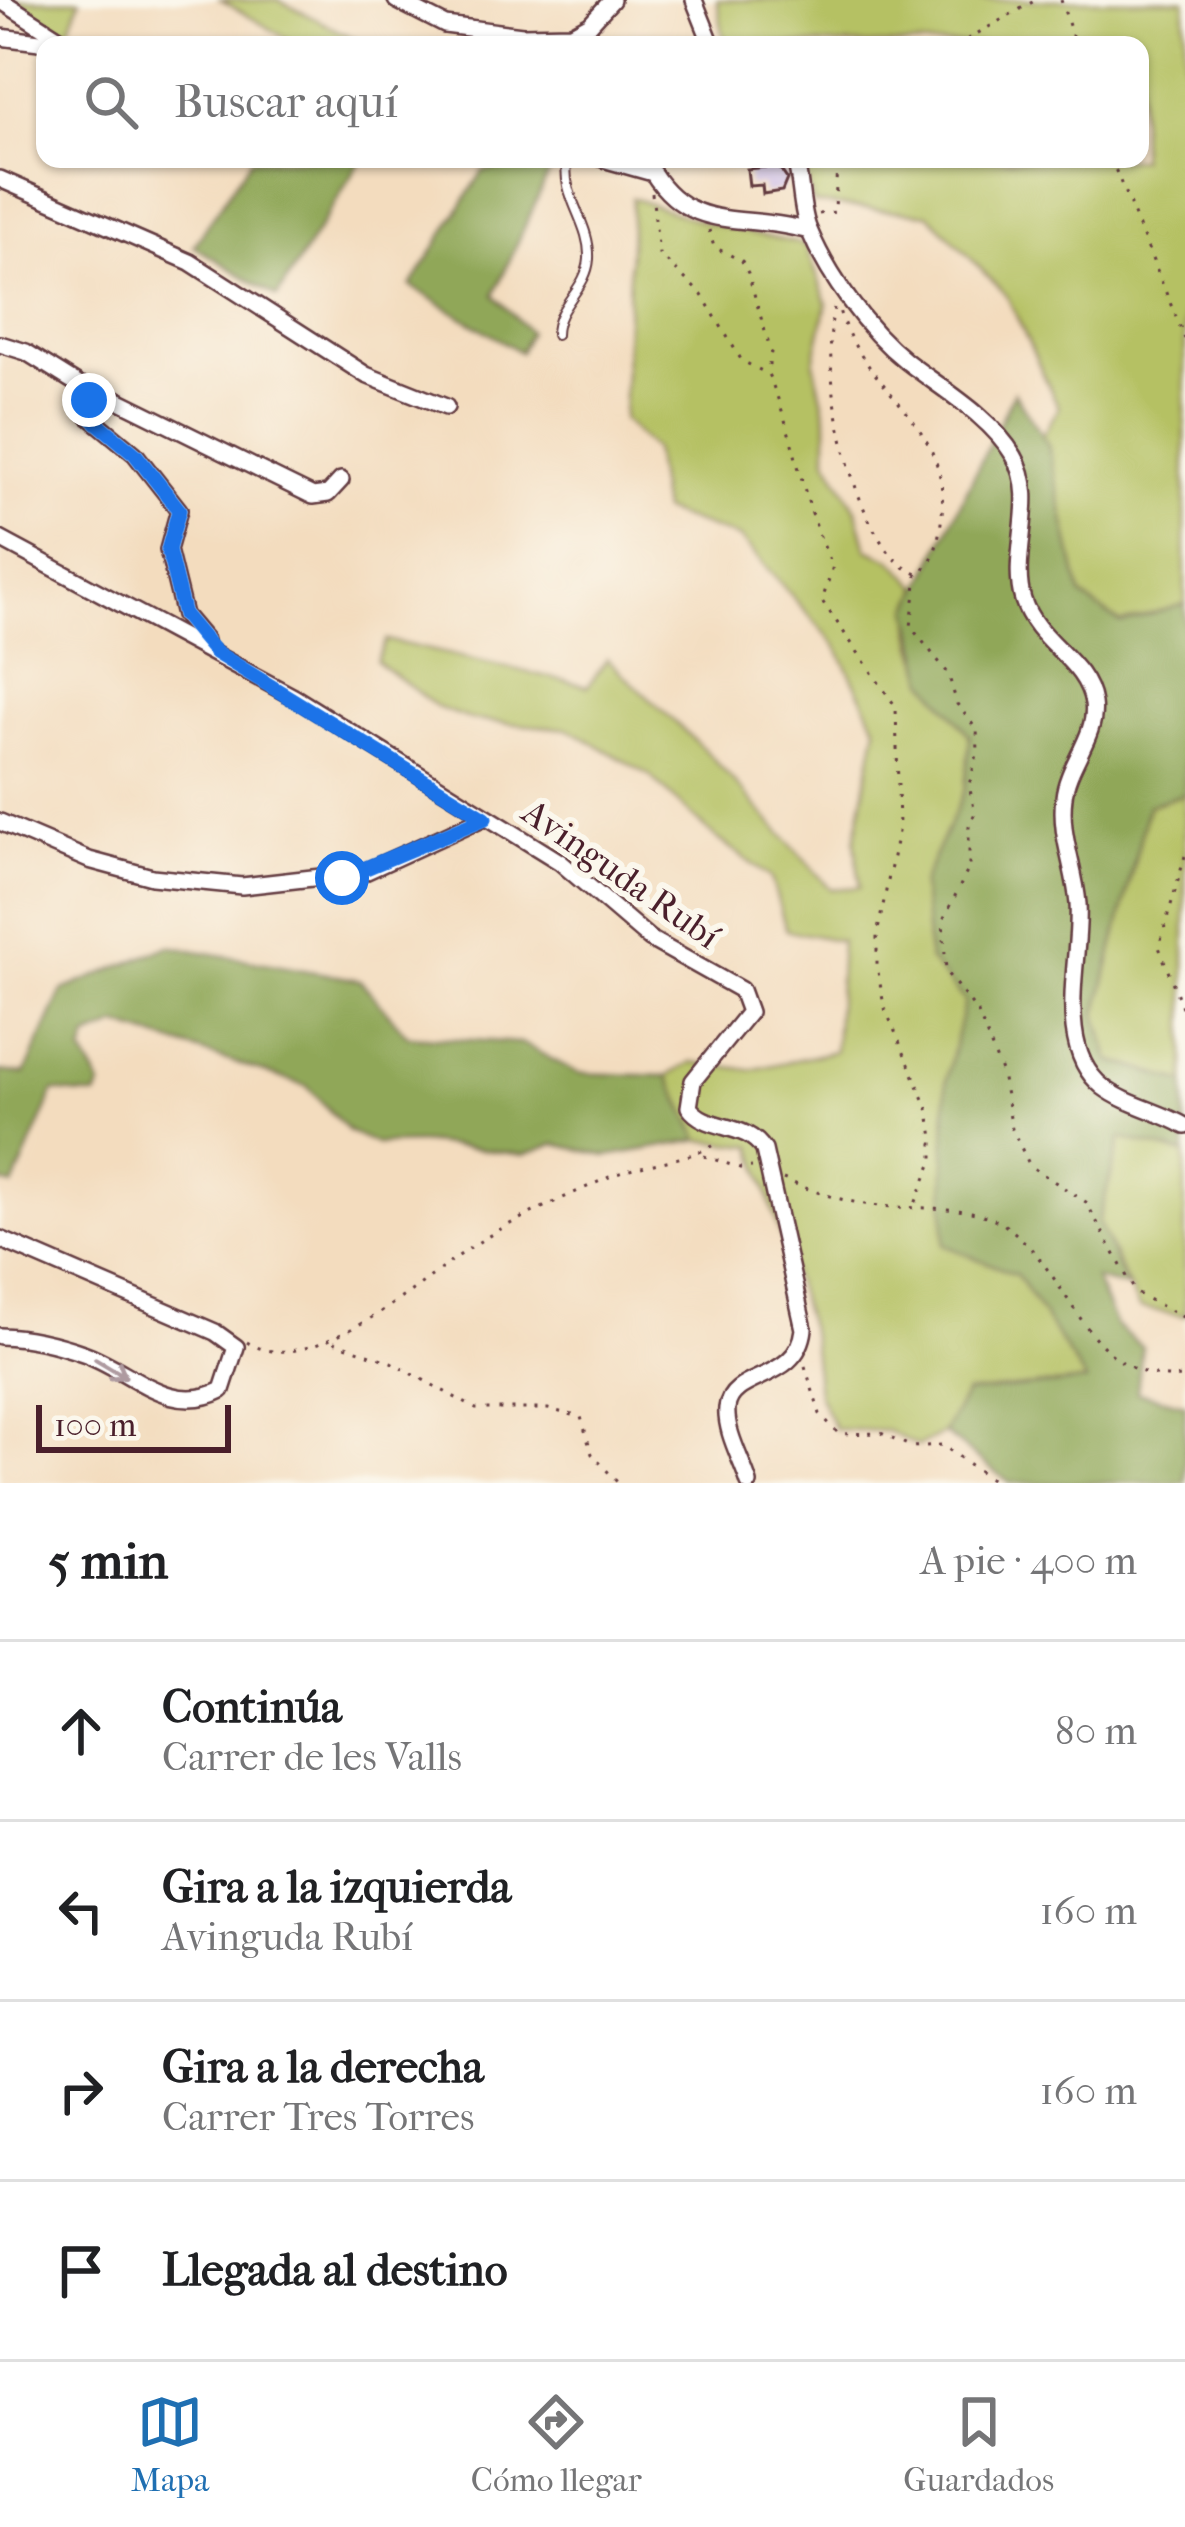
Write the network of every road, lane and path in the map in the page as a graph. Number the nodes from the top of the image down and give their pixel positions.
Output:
1 (0, 0) edge
2 (395, 0) edge
3 (612, 0) edge
4 (1036, 0) edge
5 (1061, 0) edge
6 (54, 36) edge
7 (973, 36) edge
8 (1072, 36) edge
9 (0, 37) edge
10 (36, 41) edge
11 (567, 168) edge
12 (634, 168) edge
13 (797, 168) edge
14 (837, 168) edge
15 (1116, 168) edge
16 (652, 173) junction
17 (0, 179) edge
18 (805, 211) junction
19 (708, 217) junction
20 (809, 231) junction
21 (556, 335) dead end
22 (1185, 339) edge
23 (0, 344) edge
24 (768, 374) junction
25 (60, 377) junction
26 (95, 395) junction
27 (446, 407) dead end
28 (89, 416) junction
29 (341, 480) dead end
30 (0, 539) edge
31 (917, 574) junction
32 (215, 652) junction
33 (485, 818) junction
34 (0, 821) edge
35 (1185, 856) edge
36 (1185, 1015) edge
37 (731, 1126) junction
38 (1185, 1126) edge
39 (702, 1155) junction
40 (767, 1173) junction
41 (914, 1208) junction
42 (0, 1239) edge
43 (1185, 1318) edge
44 (0, 1336) edge
45 (228, 1338) junction
46 (332, 1342) junction
47 (801, 1347) junction
48 (1185, 1377) edge
49 (618, 1483) edge
50 (748, 1483) edge
51 (996, 1483) edge

1 - 6 street
2 - 3 street
4 - 7 path
5 - 8 path
9 - 10 street
11 - 21 lane
12 - 16 street
13 - 18 street
14 - 18 path
15 - 22 path
16 - 19 street
16 - 24 path
17 - 27 street
18 - 20 street
19 - 20 street
19 - 24 path
20 - 38 street
23 - 25 street
24 - 41 path
25 - 26 street
25 - 28 street
26 - 28 street
26 - 29 street
28 - 32 street
30 - 32 street, Avinguda Rubí
31 - 31 path
31 - 43 path
32 - 33 street, Avinguda Rubí
33 - 34 street
33 - 37 street, Avinguda Rubí
35 - 36 path
37 - 39 path
37 - 40 street, Avinguda Rubí
39 - 40 path
39 - 46 path
40 - 41 path
40 - 47 street, Avinguda Rubí
41 - 48 path
42 - 45 street
44 -> 45 street
45 - 46 path
46 - 49 path
47 - 50 street
47 - 51 path

